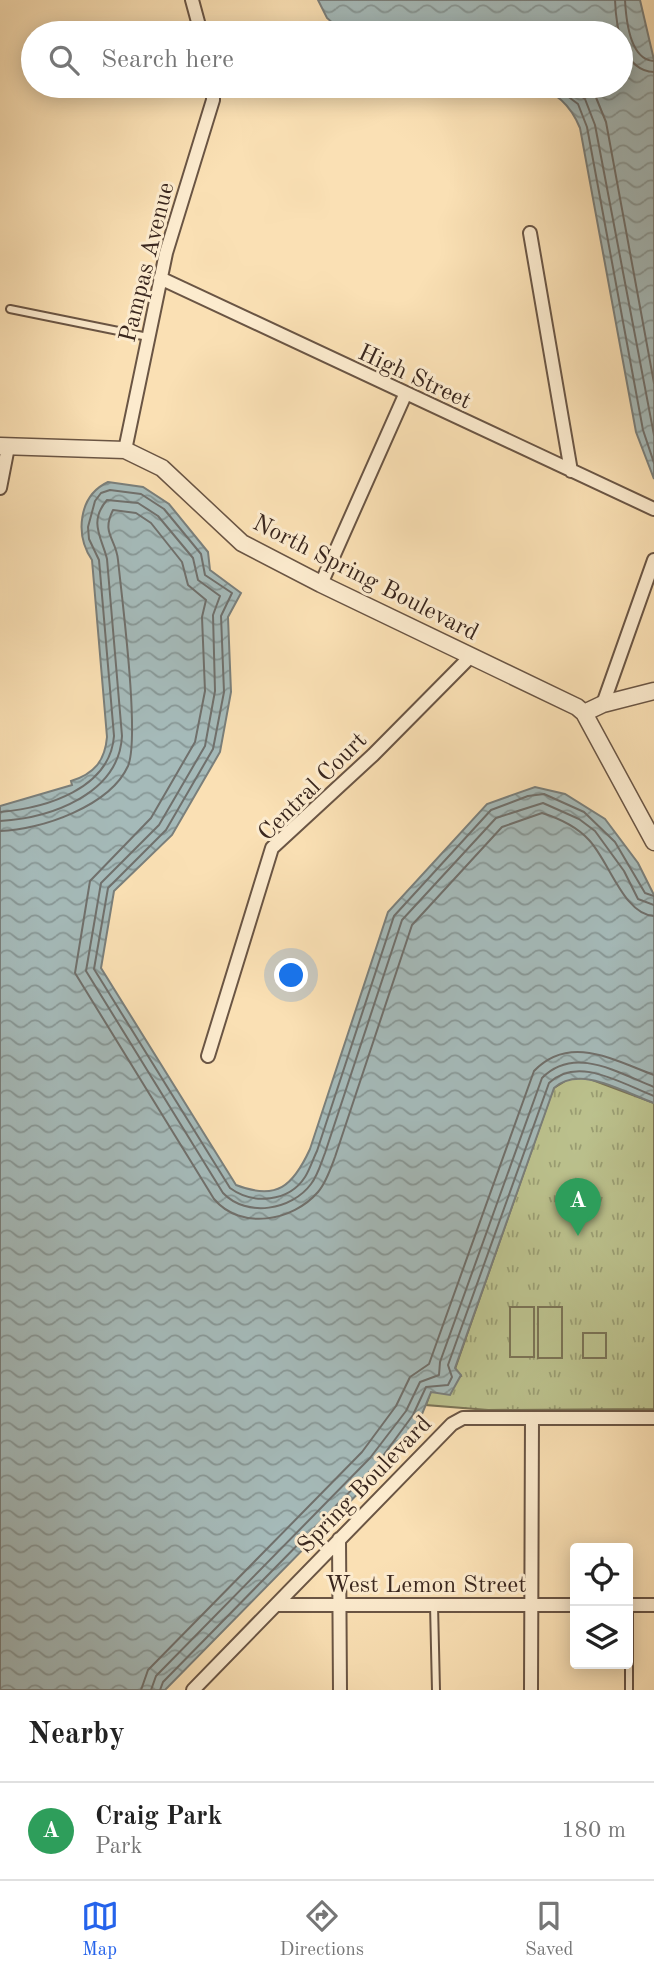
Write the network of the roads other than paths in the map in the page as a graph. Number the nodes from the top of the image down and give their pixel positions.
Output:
1 (192, 0) edge
2 (198, 21) edge
3 (213, 98) edge
4 (530, 233) dead end
5 (160, 278) junction
6 (10, 309) dead end
7 (148, 337) junction
8 (405, 395) junction
9 (4, 447) edge
10 (125, 450) junction
11 (571, 471) junction
12 (0, 488) edge
13 (654, 509) edge
14 (654, 560) edge
15 (321, 584) junction
16 (471, 656) junction
17 (654, 691) edge
18 (603, 704) junction
19 (584, 713) junction
20 (654, 842) edge
21 (208, 1056) dead end
22 (532, 1418) junction
23 (654, 1418) edge
24 (339, 1539) junction
25 (276, 1605) junction
26 (340, 1605) junction
27 (434, 1605) junction
28 (531, 1605) junction
29 (570, 1605) edge
30 (633, 1605) edge
31 (654, 1605) edge
32 (628, 1606) edge
33 (193, 1690) edge
34 (340, 1690) edge
35 (436, 1690) edge
36 (531, 1690) edge
37 (629, 1690) edge

1 - 2 street
3 - 5 street, Pampas Avenue
4 - 11 street
5 - 7 street, Pampas Avenue
5 - 8 street, High Street
6 - 7 lane
7 - 10 street, Pampas Avenue
8 - 11 street, High Street
8 - 15 street
9 - 10 street, North Spring Boulevard
9 - 12 street
10 - 15 street, North Spring Boulevard
11 - 13 street, High Street
14 - 18 street
15 - 16 street, North Spring Boulevard
16 - 19 street, North Spring Boulevard
16 - 21 street, Central Court
17 - 18 street
18 - 19 street
19 - 20 street
22 - 23 street, Spring Boulevard
22 - 24 street, Spring Boulevard
22 - 28 street
24 - 25 street, Spring Boulevard
24 - 26 street
25 - 26 street, West Lemon Street
25 - 33 street, Spring Boulevard
26 - 27 street, West Lemon Street
26 - 34 street
27 - 28 street, West Lemon Street
27 - 35 lane
28 - 29 street, West Lemon Street
28 - 36 street
30 - 31 street
32 - 37 lane

